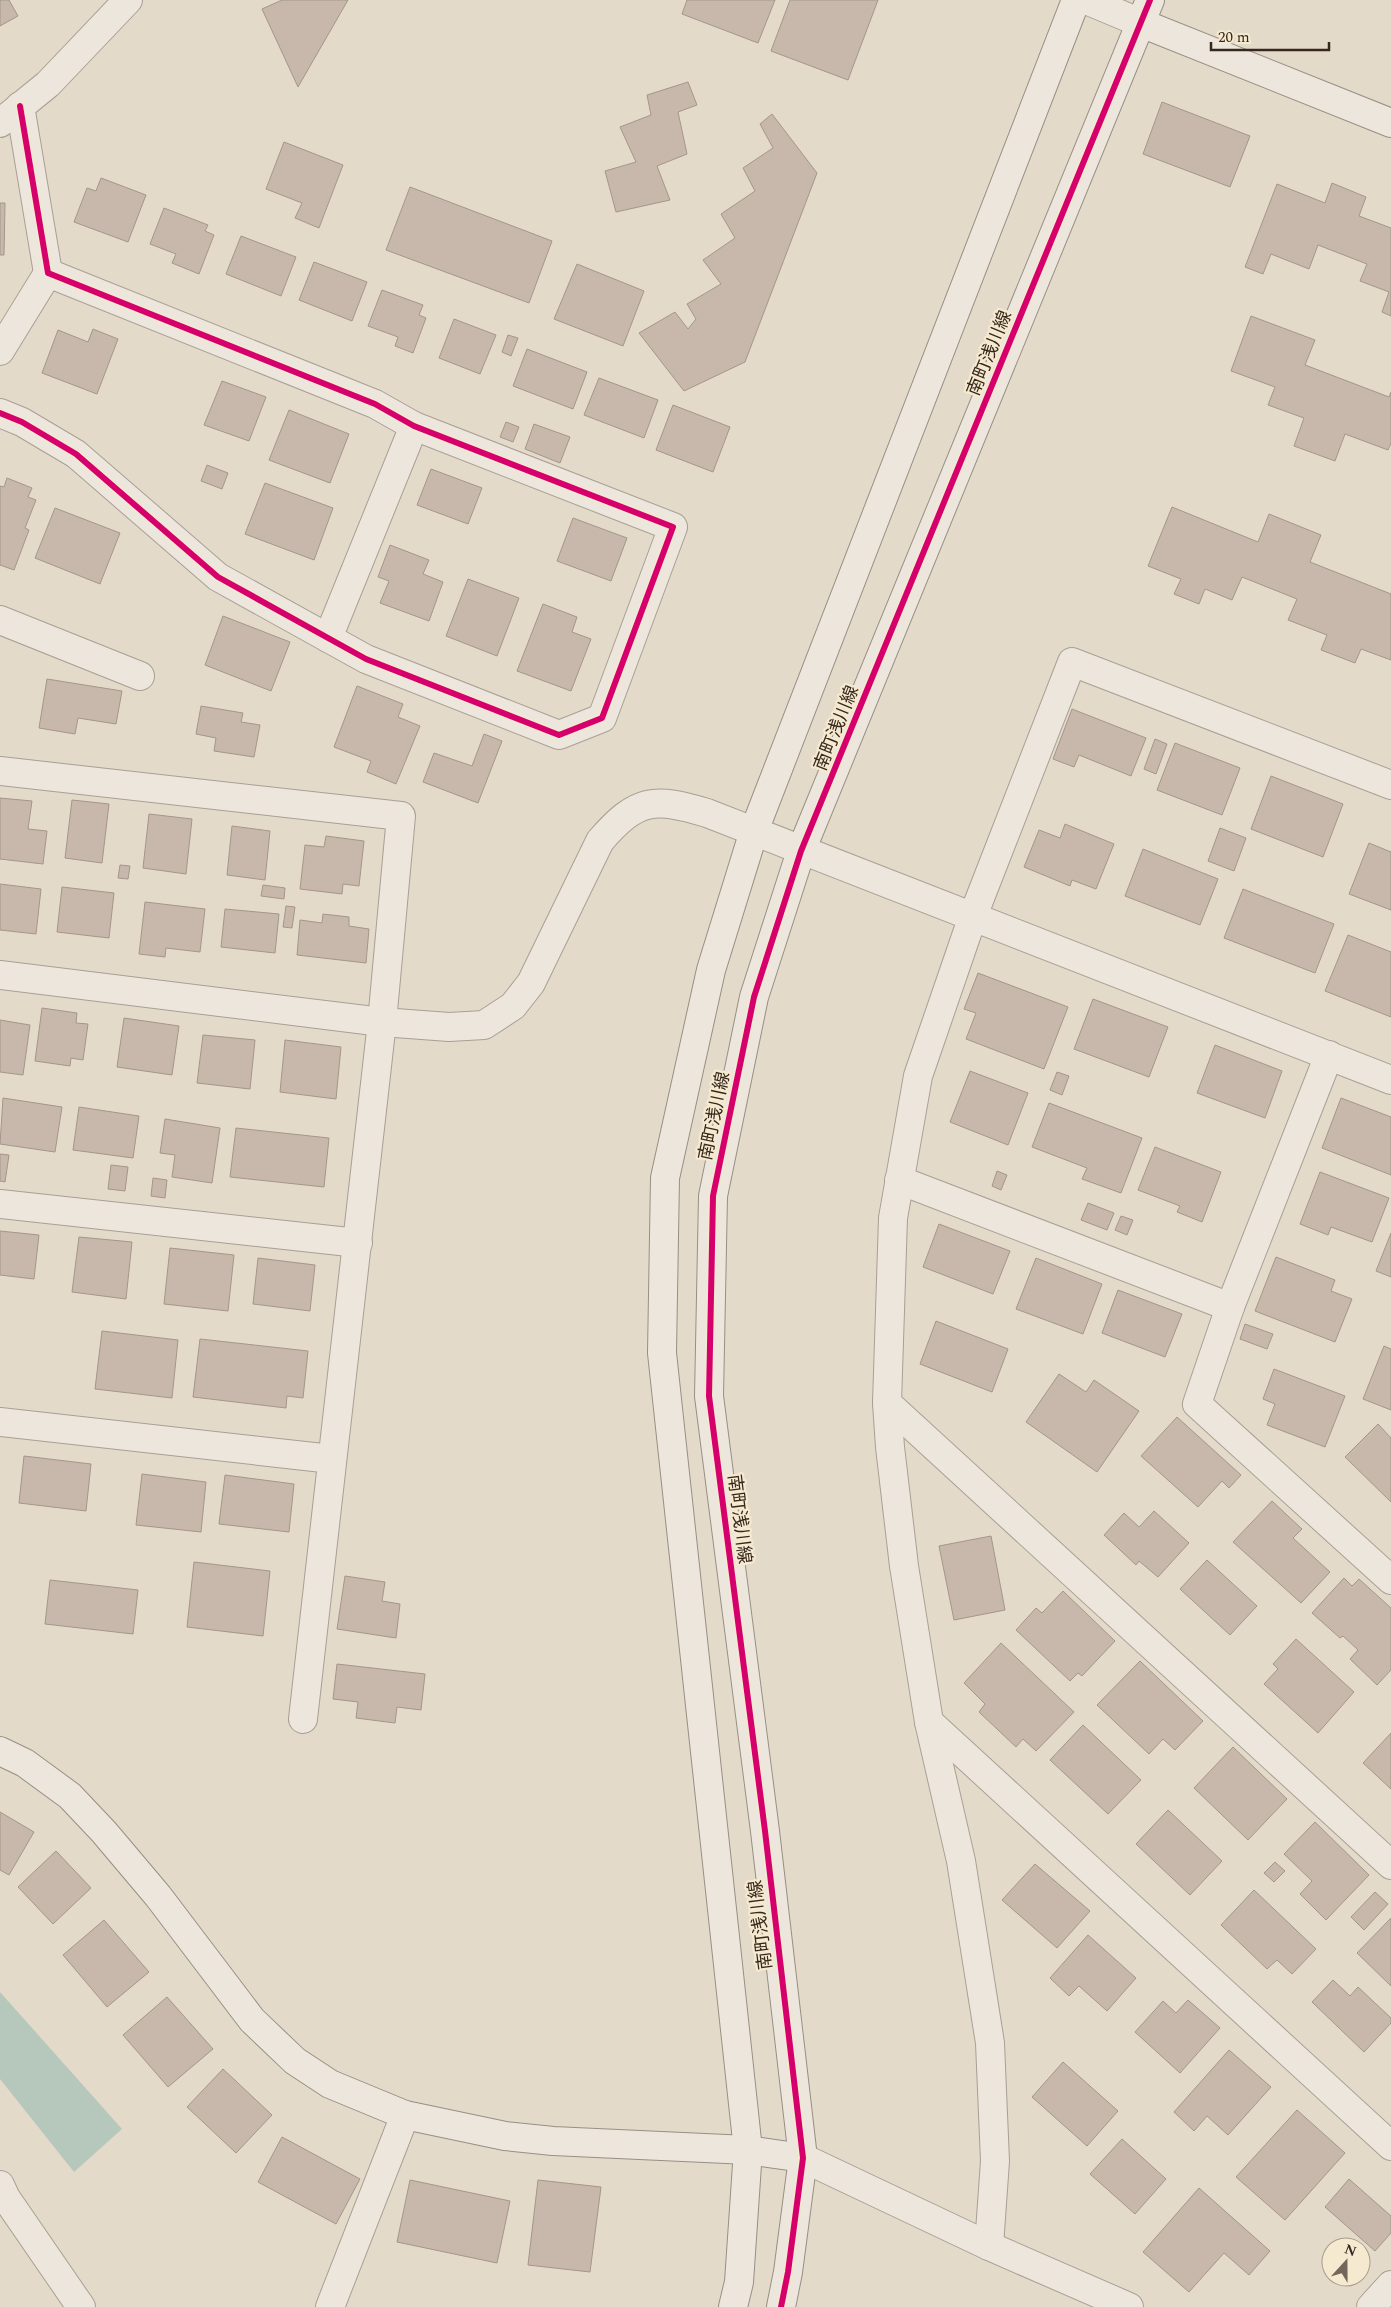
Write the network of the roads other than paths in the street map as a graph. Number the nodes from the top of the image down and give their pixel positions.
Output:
1 (128, 0) edge
2 (1076, 0) edge
3 (1086, 0) edge
4 (1145, 11) edge
5 (10, 114) edge
6 (1391, 123) edge
7 (48, 273) junction
8 (0, 351) edge
9 (0, 413) edge
10 (414, 426) junction
11 (0, 620) edge
12 (328, 638) junction
13 (140, 676) dead end
14 (0, 771) edge
15 (1391, 785) edge
16 (754, 831) junction
17 (802, 851) junction
18 (973, 916) junction
19 (0, 975) edge
20 (382, 1022) junction
21 (1329, 1055) junction
22 (1391, 1080) edge
23 (898, 1180) junction
24 (0, 1204) edge
25 (358, 1243) junction
26 (1230, 1307) junction
27 (887, 1403) junction
28 (0, 1422) edge
29 (332, 1459) junction
30 (1391, 1580) edge
31 (302, 1719) dead end
32 (930, 1722) junction
33 (0, 1751) edge
34 (1391, 1865) edge
35 (405, 2115) junction
36 (1391, 2146) edge
37 (748, 2150) junction
38 (803, 2158) junction
39 (0, 2185) edge
40 (989, 2246) junction
41 (1391, 2286) edge
42 (81, 2307) edge
43 (330, 2307) edge
44 (733, 2307) edge
45 (781, 2307) edge
46 (1129, 2307) edge
47 (1371, 2307) edge

1 - 5 street
2 - 16 street, 南町浅川線
3 - 4 street
4 - 6 street
4 - 17 street, 南町浅川線
5 - 7 street
7 - 8 street
7 - 10 street
9 - 12 street
10 - 12 street
10 - 12 street
11 - 13 street
14 - 20 street
15 - 18 street
16 - 17 street
16 - 20 street
16 - 37 street, 南町浅川線
17 - 18 street
17 - 38 street, 南町浅川線
18 - 21 street
18 - 23 street
19 - 20 street
20 - 25 street
21 - 22 street
21 - 26 street
23 - 26 street
23 - 27 street
24 - 25 street
25 - 29 street
26 - 30 street
27 - 32 street
27 - 34 street
28 - 29 street
29 - 31 street
32 - 36 street
32 - 40 street
33 - 35 street
35 - 37 street
35 - 43 street
37 - 38 street
37 - 44 street, 南町浅川線
38 - 40 street
38 - 45 street, 南町浅川線
39 - 42 street
40 - 46 street
41 - 47 street

